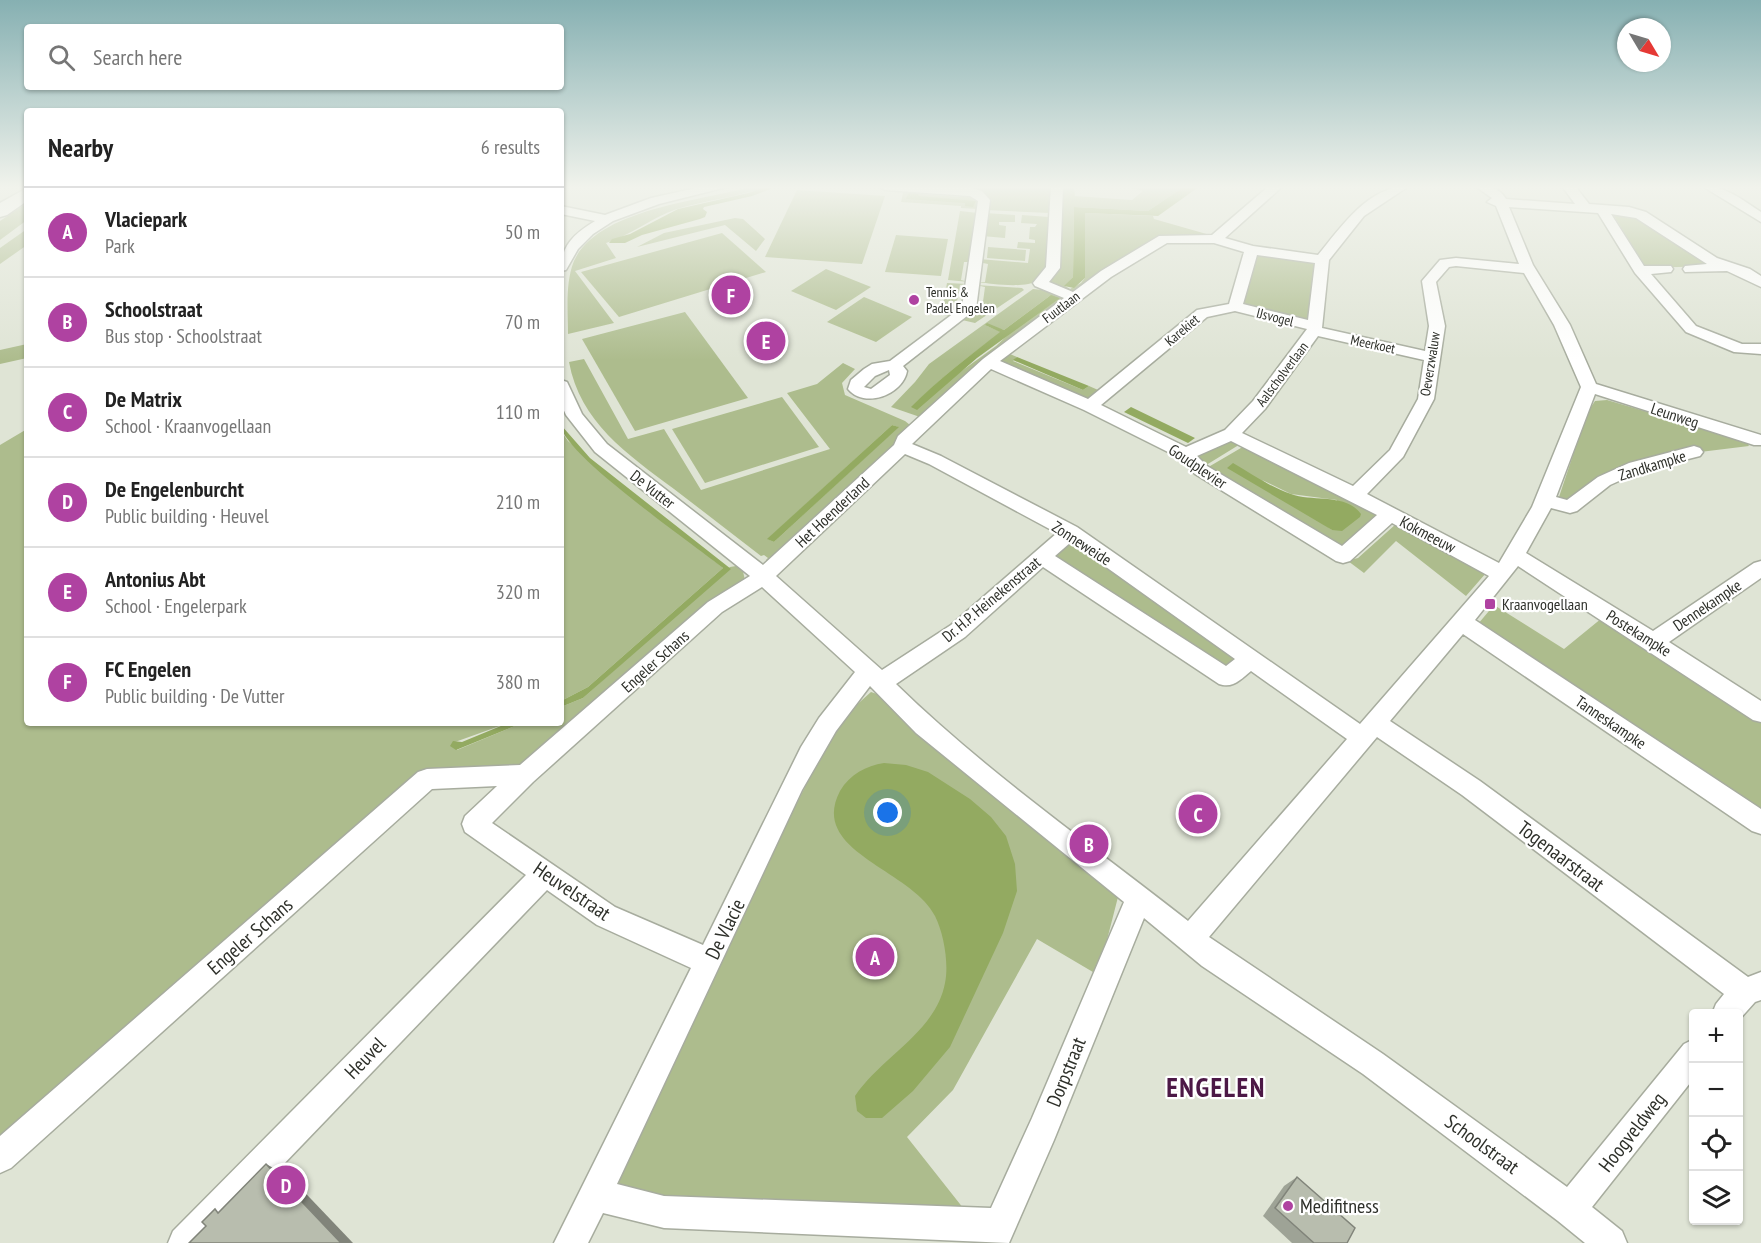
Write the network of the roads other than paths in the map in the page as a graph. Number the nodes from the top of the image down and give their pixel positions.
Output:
1 (574, 244) edge
2 (978, 244) edge
3 (1054, 244) edge
4 (1156, 244) edge
5 (1231, 244) edge
6 (1335, 244) edge
7 (1517, 244) edge
8 (1624, 244) edge
9 (1686, 244) edge
10 (1251, 250) junction
11 (1322, 260) junction
12 (564, 262) edge
13 (1729, 266) junction
14 (1528, 269) junction
15 (1666, 269) dead end
16 (1690, 269) dead end
17 (1640, 270) junction
18 (1761, 283) edge
19 (1074, 297) junction
20 (1235, 308) junction
21 (1314, 329) junction
22 (1761, 348) edge
23 (1433, 357) junction
24 (989, 362) junction
25 (893, 366) dead end
26 (1589, 387) junction
27 (564, 396) edge
28 (1090, 406) junction
29 (1231, 434) junction
30 (1759, 443) edge
31 (902, 447) junction
32 (1694, 452) dead end
33 (1186, 454) junction
34 (1355, 495) junction
35 (1547, 501) junction
36 (1389, 514) junction
37 (1070, 532) junction
38 (1042, 557) junction
39 (1509, 565) junction
40 (1761, 568) edge
41 (762, 578) junction
42 (1460, 621) junction
43 (1653, 642) junction
44 (1250, 659) junction
45 (875, 677) junction
46 (1761, 713) edge
47 (1368, 731) junction
48 (525, 775) junction
49 (1761, 823) edge
50 (474, 824) joint
51 (546, 873) junction
52 (1139, 900) junction
53 (1190, 939) junction
54 (709, 962) junction
55 (1753, 989) edge
56 (1731, 1009) edge
57 (1689, 1060) edge
58 (0, 1157) edge
59 (595, 1195) junction
60 (1570, 1209) junction
61 (996, 1234) edge
62 (185, 1243) edge
63 (571, 1243) edge
64 (1610, 1243) edge

1 - 12 street
2 - 25 street
3 - 19 street
4 - 19 street, Fuutlaan
5 - 10 street, Fuutlaan
6 - 11 street
7 - 14 street
8 - 17 street
9 - 13 street
10 - 11 street, Fuutlaan
10 - 20 street
11 - 21 street, Aalscholverlaan
13 - 16 street
13 - 18 street
14 - 23 street, Oeverzwaluw
14 - 26 street
15 - 17 street
17 - 22 street
19 - 24 street, Fuutlaan
20 - 21 street, IJsvogel
20 - 28 street, Karekiet
21 - 23 street, Meerkoet
21 - 29 street, Aalscholverlaan
23 - 34 street, Oeverzwaluw
24 - 28 street, Goudplevier
24 - 31 street, Fuutlaan
26 - 30 street, Leunweg
26 - 35 street
27 - 41 street, De Vutter
28 - 33 street, Goudplevier
29 - 33 street, Aalscholverlaan
29 - 34 street
31 - 37 street, Zonneweide
31 - 41 street, Het Hoenderland
32 - 35 street, Zandkampke
33 - 36 street, Goudplevier
34 - 36 street, Kokmeeuw
35 - 39 street
36 - 39 street, Kokmeeuw
37 - 38 street, Dr. H.P. Heinekenstraat
37 - 44 street, Zonneweide
38 - 44 street, Zonneweide
38 - 45 street, Dr. H.P. Heinekenstraat
39 - 42 street
39 - 43 street, Postekampke
40 - 43 street, Dennekampke
41 - 45 street, Schoolstraat
41 - 48 street, Engeler Schans
42 - 47 street
42 - 49 street, Tanneskampke
43 - 46 street, Postekampke
44 - 47 street, Zonneweide
45 - 52 street, Schoolstraat
45 - 54 street, De Vlacie
47 - 53 street
47 - 55 street, Togenaarstraat
48 - 50 street, Engeler Schans
48 - 58 street, Engeler Schans
50 - 51 street, Heuvelstraat
51 - 54 street, Heuvelstraat
51 - 62 street, Heuvel
52 - 53 street, Schoolstraat
52 - 61 street, Dorpstraat
53 - 60 street, Schoolstraat
54 - 59 street, De Vlacie
55 - 56 street
57 - 60 street, Hoogveldweg
59 - 61 street
59 - 63 street, De Vlacie
60 - 64 street, Schoolstraat

